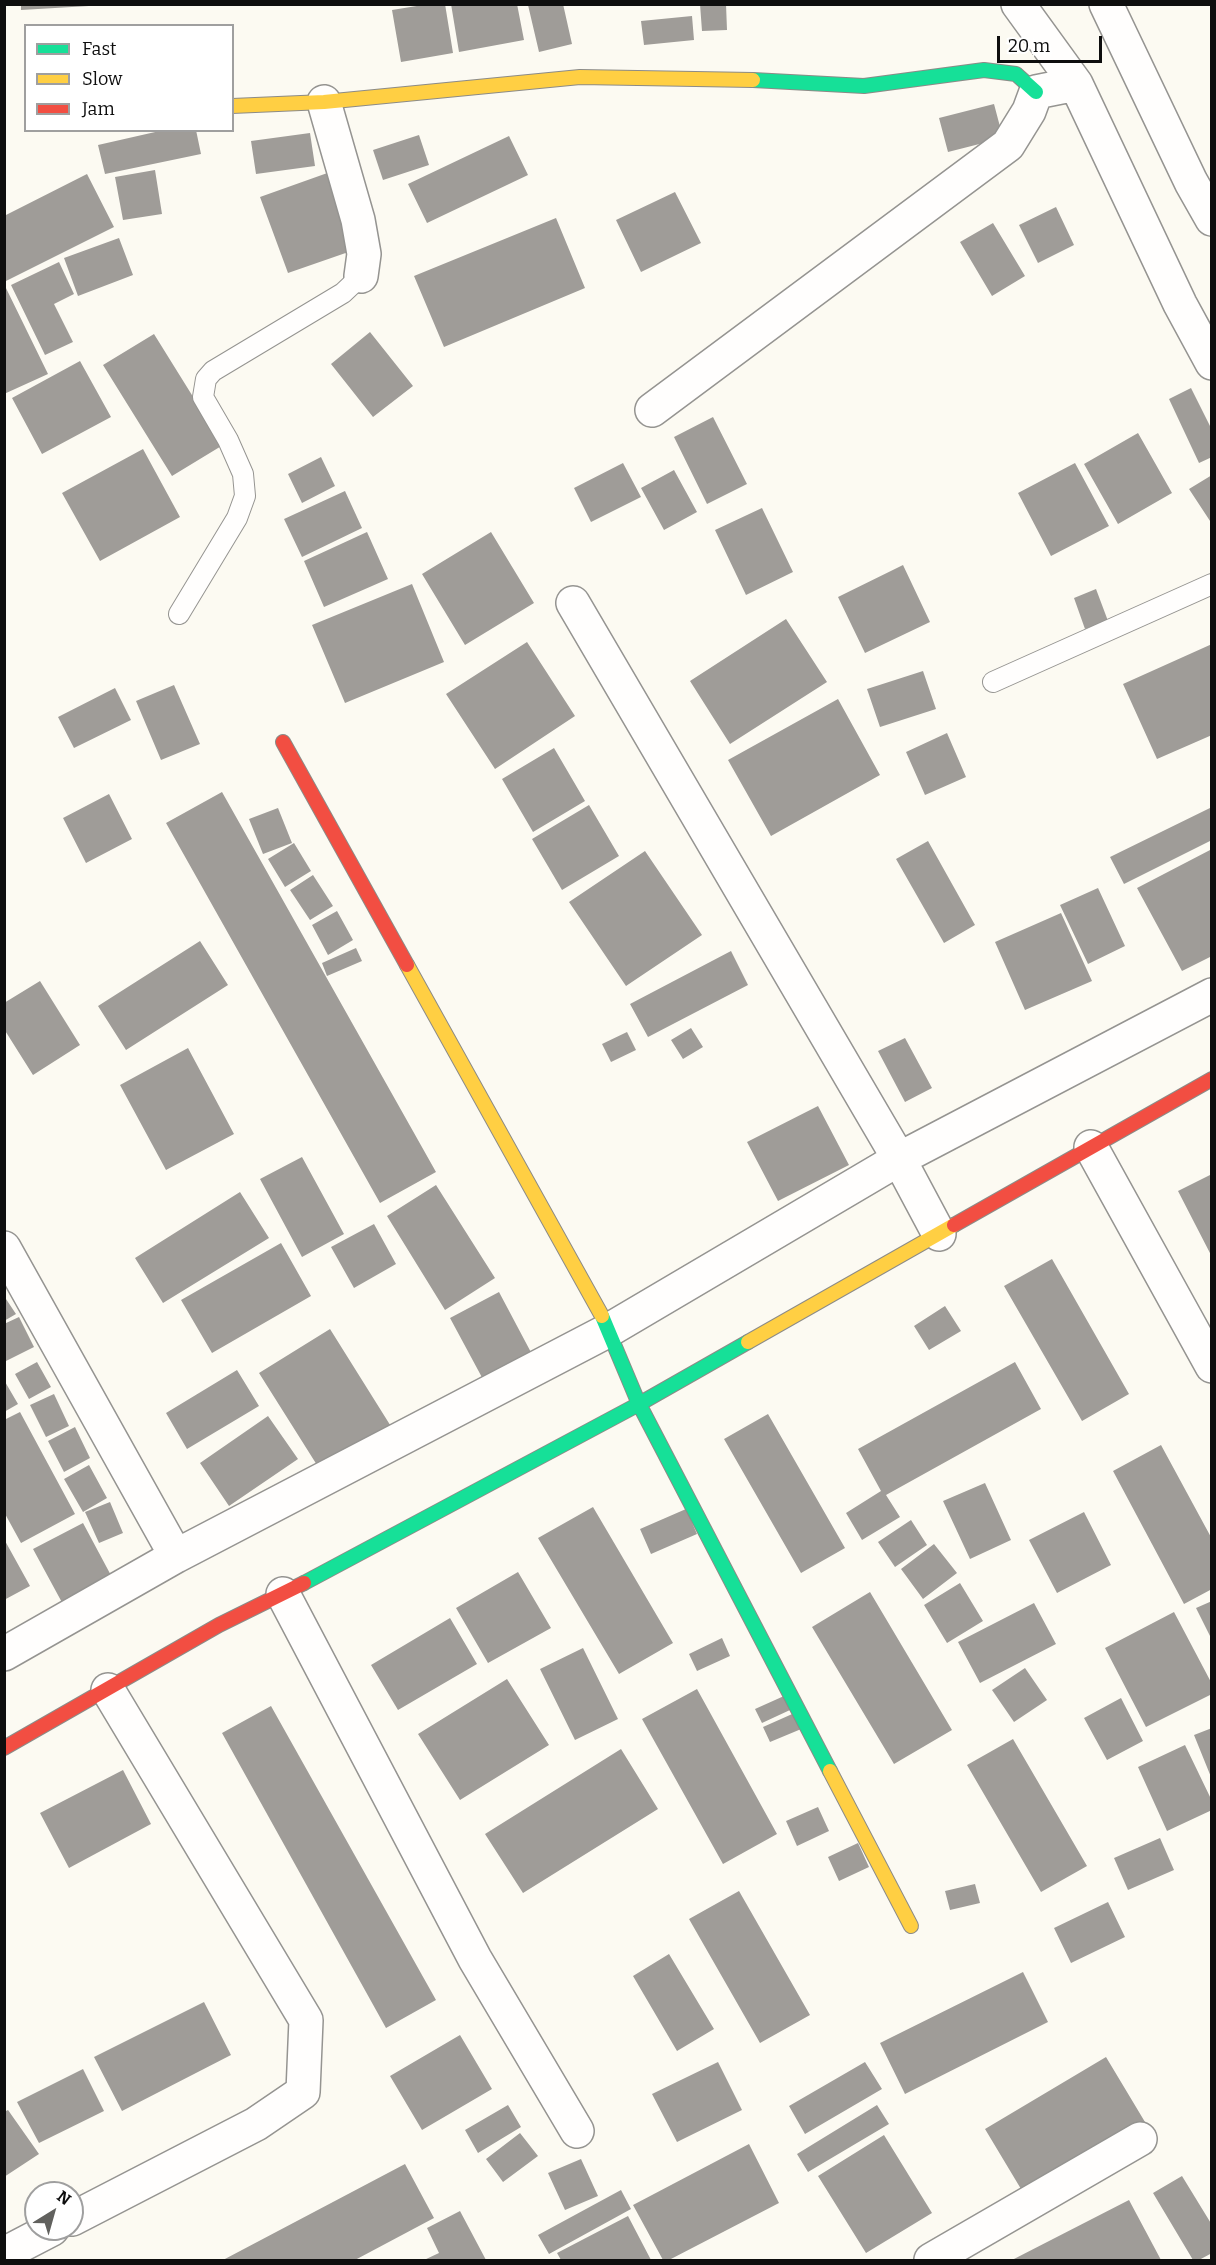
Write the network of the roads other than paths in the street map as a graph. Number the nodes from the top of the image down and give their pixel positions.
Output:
1 (1018, 4) edge
2 (1106, 4) edge
3 (1076, 84) junction
4 (1036, 92) junction
5 (324, 102) junction
6 (234, 106) edge
7 (1212, 219) edge
8 (361, 276) joint
9 (1212, 363) edge
10 (652, 410) dead end
11 (1212, 584) edge
12 (573, 603) dead end
13 (179, 614) dead end
14 (993, 682) dead end
15 (283, 742) dead end
16 (1212, 995) edge
17 (1212, 1079) edge
18 (1091, 1147) junction
19 (899, 1159) junction
20 (939, 1234) junction
21 (4, 1248) edge
22 (609, 1330) junction
23 (1212, 1366) edge
24 (639, 1404) junction
25 (176, 1556) junction
26 (283, 1594) junction
27 (4, 1654) edge
28 (108, 1690) junction
29 (4, 1748) edge
30 (911, 1926) dead end
31 (577, 2132) dead end
32 (1140, 2139) dead end
33 (84, 2213) edge
34 (29, 2241) edge
35 (4, 2254) edge
36 (931, 2260) edge

1 - 3 street
2 - 7 street
3 - 4 street
3 - 9 street
4 - 5 street
4 - 10 street
5 - 6 street
5 - 8 street
8 - 13 lane
11 - 14 lane
12 - 19 street
15 - 22 street
16 - 19 street
17 - 18 street
18 - 20 street
18 - 23 street
19 - 20 street
19 - 22 street
20 - 24 street
21 - 25 street
22 - 24 street
22 - 25 street
24 - 26 street
24 - 30 street
25 - 27 street
26 - 28 street
26 - 31 street
28 - 29 street
28 - 33 street
32 - 36 street
34 - 35 street

